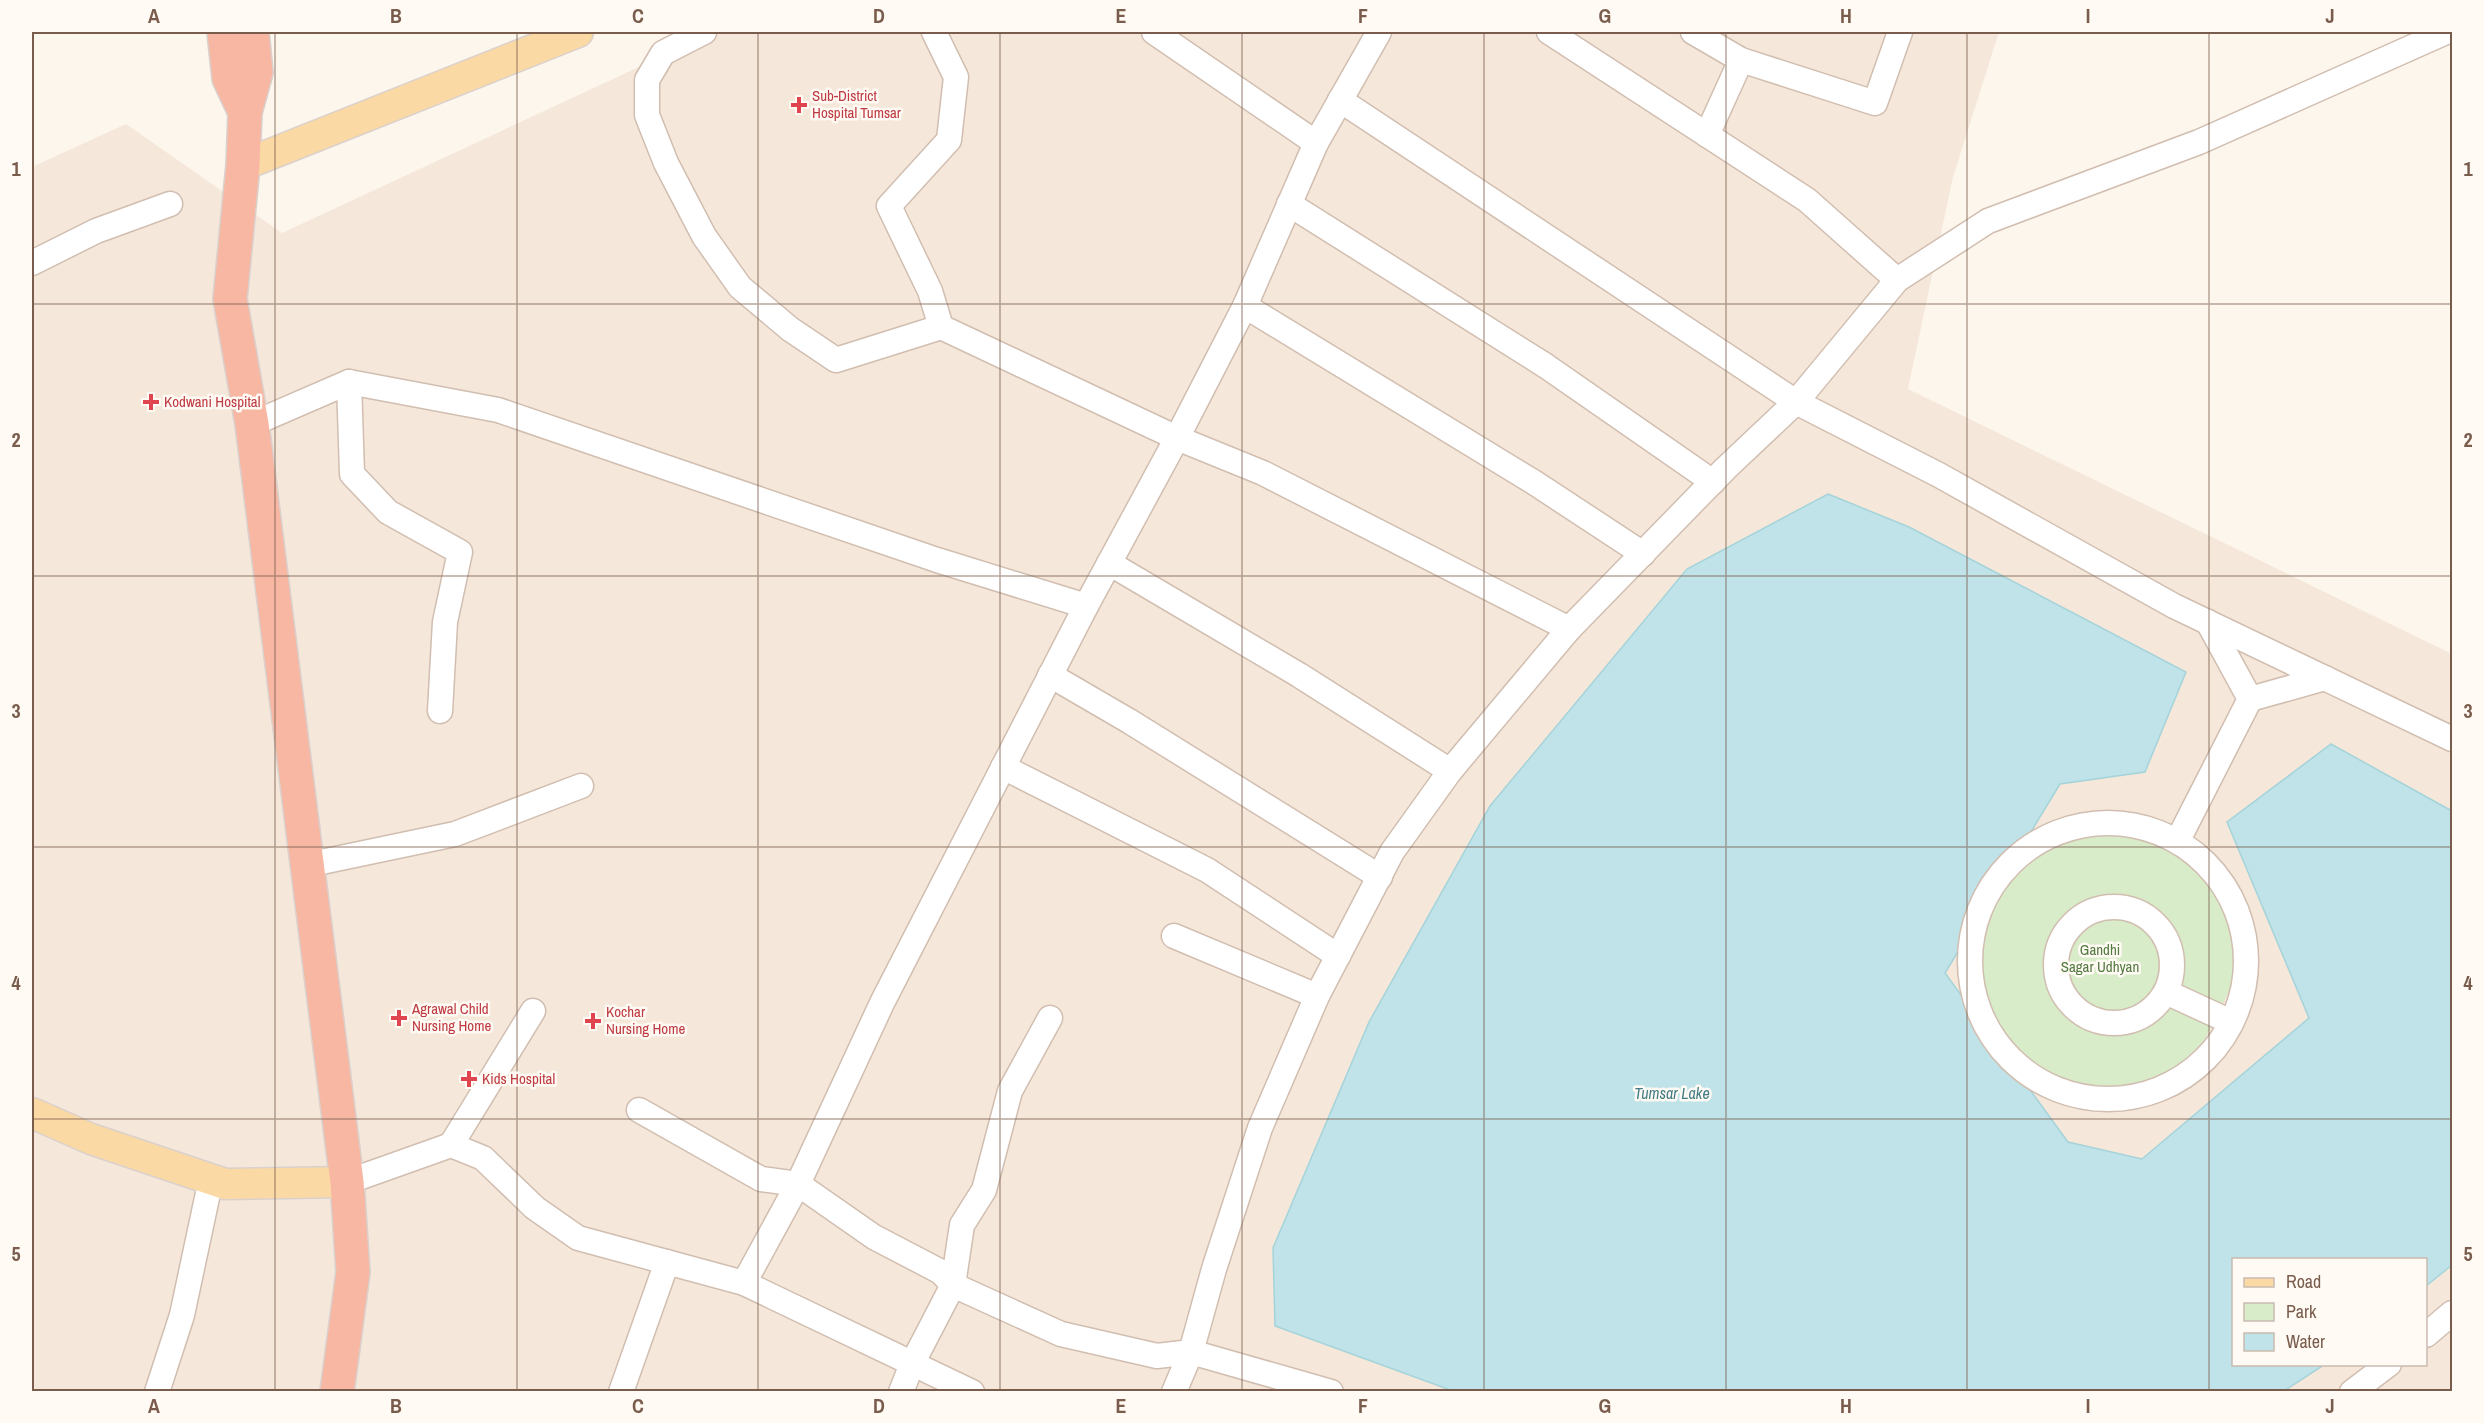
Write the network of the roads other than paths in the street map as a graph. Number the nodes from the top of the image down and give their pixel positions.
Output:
1 (224, 32) edge
2 (252, 32) edge
3 (578, 32) edge
4 (704, 32) edge
5 (934, 32) edge
6 (1154, 32) edge
7 (1379, 32) edge
8 (1550, 32) edge
9 (1692, 32) edge
10 (1900, 32) edge
11 (2446, 32) edge
12 (1741, 60) junction
13 (1340, 100) junction
14 (244, 112) junction
15 (1707, 135) junction
16 (1316, 143) junction
17 (243, 165) junction
18 (170, 204) dead end
19 (1289, 204) junction
20 (32, 263) edge
21 (1897, 280) junction
22 (1245, 306) junction
23 (941, 327) junction
24 (349, 382) junction
25 (1796, 402) junction
26 (252, 424) junction
27 (1177, 438) junction
28 (1713, 482) junction
29 (1643, 554) junction
30 (1109, 563) junction
31 (1086, 606) junction
32 (2208, 622) junction
33 (1569, 629) junction
34 (1050, 675) junction
35 (2325, 678) junction
36 (2250, 699) junction
37 (440, 711) dead end
38 (2452, 739) edge
39 (1003, 767) junction
40 (1450, 771) junction
41 (581, 786) dead end
42 (2178, 840) junction
43 (307, 865) junction
44 (1380, 877) junction
45 (1174, 936) dead end
46 (1338, 956) junction
47 (2166, 992) junction
48 (1317, 996) junction
49 (533, 1011) dead end
50 (1050, 1018) dead end
51 (2231, 1022) junction
52 (639, 1110) dead end
53 (32, 1113) edge
54 (451, 1145) junction
55 (211, 1179) junction
56 (347, 1182) junction
57 (798, 1184) junction
58 (667, 1262) junction
59 (744, 1283) junction
60 (953, 1285) junction
61 (2452, 1313) edge
62 (2427, 1334) edge
63 (1191, 1352) junction
64 (912, 1364) junction
65 (2388, 1366) edge
66 (157, 1392) edge
67 (337, 1392) edge
68 (621, 1392) edge
69 (901, 1392) edge
70 (972, 1392) edge
71 (1174, 1392) edge
72 (1331, 1392) edge
73 (2352, 1392) edge

1 - 14 highway
2 - 14 highway
3 - 17 main road
4 - 23 street
5 - 23 street
6 - 16 street
7 - 13 street
8 - 15 street
9 - 12 street
10 - 12 street
11 - 21 street
12 - 15 street
13 - 16 street
13 - 25 street
14 - 17 highway
15 - 21 street
16 - 19 street
17 - 26 highway
18 - 20 street
19 - 22 street
19 - 28 street
21 - 25 street
22 - 27 street
22 - 29 street
23 - 27 street
24 - 26 street
24 - 31 street
24 - 37 street
25 - 28 street
25 - 32 street
26 - 43 highway
27 - 30 street
27 - 33 street
28 - 29 street
29 - 33 street
30 - 31 street
30 - 40 street
31 - 34 street
32 - 35 street
32 - 36 street
33 - 40 street
34 - 39 street
34 - 44 street
35 - 36 street
35 - 38 street
36 - 42 street
39 - 46 street
39 - 57 street
40 - 44 street
41 - 43 street
42 - 51 street
42 - 51 street
43 - 56 highway
44 - 46 street
45 - 48 street
46 - 48 street
47 - 47 street
47 - 51 street
48 - 63 street
49 - 54 street
50 - 60 street
52 - 57 street
53 - 55 main road
54 - 56 street
54 - 58 street
55 - 56 main road
55 - 66 street
56 - 67 highway
57 - 59 street
57 - 60 street
58 - 59 street
58 - 68 street
59 - 64 street
60 - 63 street
60 - 64 street
61 - 62 street
63 - 71 street
63 - 72 street
64 - 69 street
64 - 70 street
65 - 73 street

